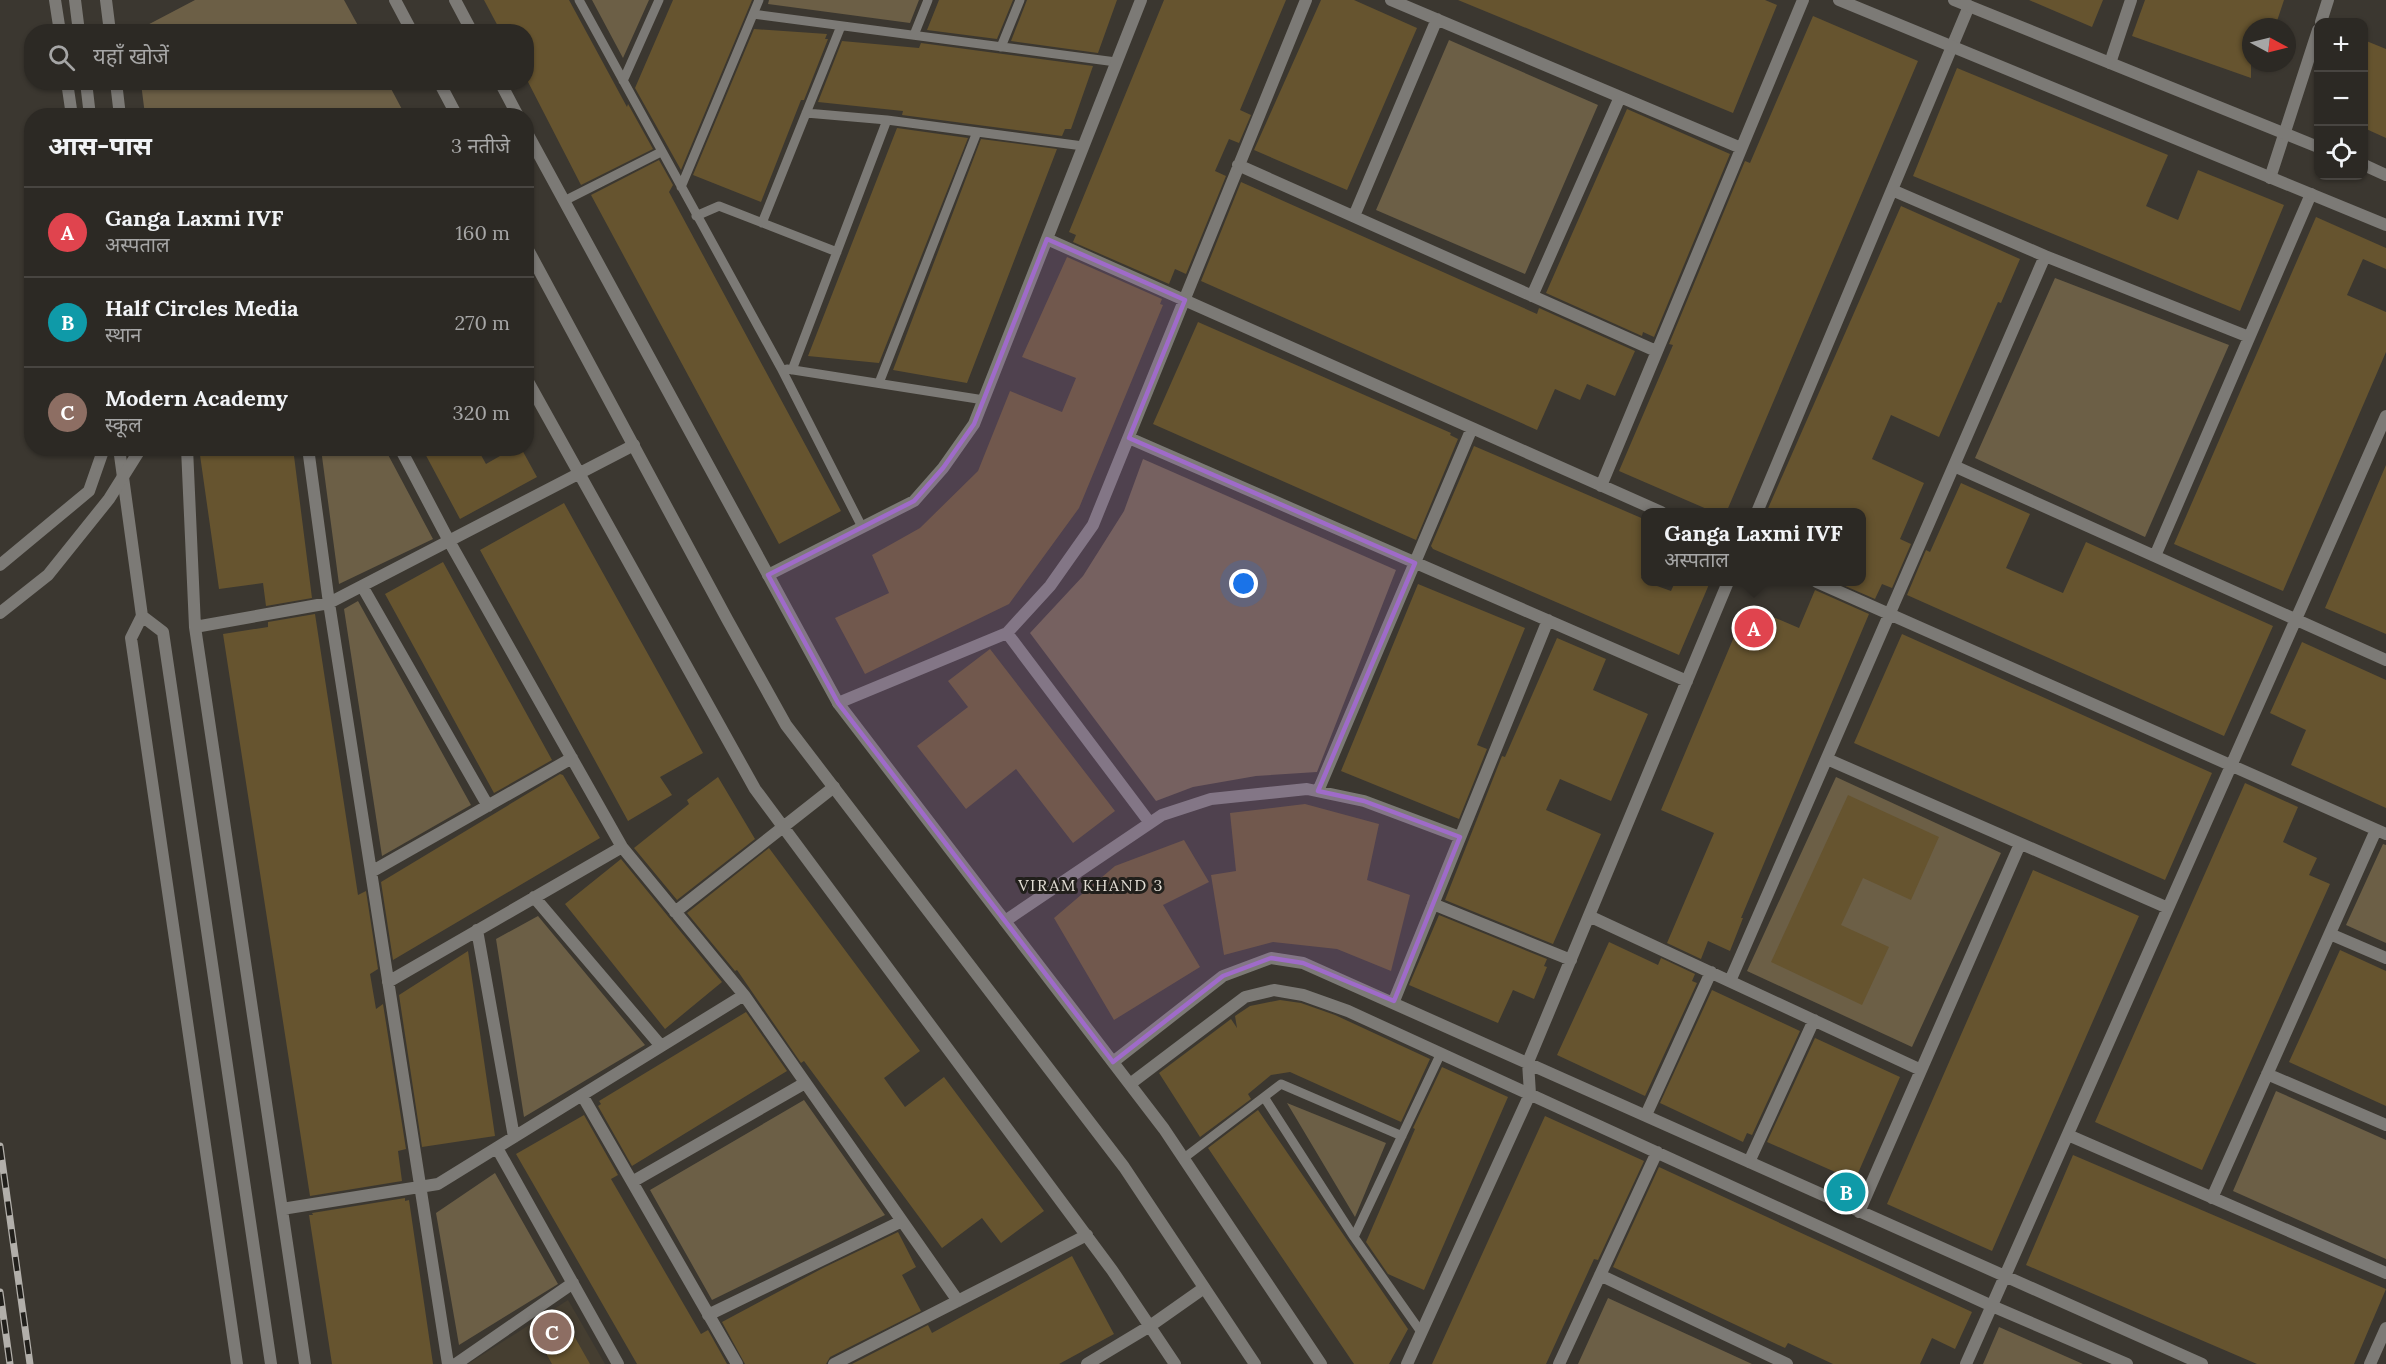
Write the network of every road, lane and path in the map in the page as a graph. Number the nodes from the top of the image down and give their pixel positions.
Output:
1 (55, 0) edge
2 (75, 0) edge
3 (106, 0) edge
4 (395, 0) edge
5 (455, 0) edge
6 (579, 0) edge
7 (659, 0) edge
8 (759, 0) edge
9 (928, 0) edge
10 (1020, 0) edge
11 (1141, 0) edge
12 (1306, 0) edge
13 (1391, 0) edge
14 (1803, 0) edge
15 (1839, 0) edge
16 (1954, 0) edge
17 (2131, 0) edge
18 (2328, 0) edge
19 (1969, 6) junction
20 (753, 14) junction
21 (2322, 18) edge
22 (1437, 19) junction
23 (59, 24) edge
24 (78, 24) edge
25 (109, 24) edge
26 (408, 24) edge
27 (468, 24) edge
28 (841, 26) junction
29 (914, 35) junction
30 (2314, 45) edge
31 (1951, 46) junction
32 (1001, 47) junction
33 (1116, 62) junction
34 (2110, 63) junction
35 (623, 81) junction
36 (68, 90) edge
37 (87, 90) edge
38 (117, 90) edge
39 (443, 90) edge
40 (504, 90) edge
41 (1620, 97) junction
42 (71, 108) edge
43 (89, 108) edge
44 (119, 108) edge
45 (453, 108) edge
46 (514, 108) edge
47 (806, 113) junction
48 (887, 120) junction
49 (977, 132) junction
50 (2285, 134) junction
51 (2314, 145) edge
52 (534, 146) edge
53 (1083, 146) junction
54 (1741, 148) junction
55 (661, 152) junction
56 (1239, 165) junction
57 (2368, 167) edge
58 (2386, 175) edge
59 (2270, 178) junction
60 (681, 187) junction
61 (1892, 190) junction
62 (2311, 194) junction
63 (564, 201) junction
64 (696, 216) junction
65 (1354, 216) junction
66 (762, 223) junction
67 (2386, 225) edge
68 (1047, 239) junction
69 (837, 252) junction
70 (2044, 256) junction
71 (534, 261) edge
72 (1532, 296) junction
73 (1185, 300) junction
74 (2249, 337) junction
75 (1656, 351) junction
76 (786, 369) junction
77 (879, 383) junction
78 (534, 392) edge
79 (984, 400) junction
80 (2386, 416) edge
81 (1472, 428) junction
82 (1129, 438) junction
83 (634, 445) junction
84 (101, 456) edge
85 (120, 456) edge
86 (136, 456) edge
87 (187, 456) edge
88 (309, 456) edge
89 (404, 456) edge
90 (1954, 466) junction
91 (579, 474) junction
92 (1601, 486) junction
93 (1650, 508) edge
94 (1759, 508) edge
95 (862, 527) junction
96 (449, 541) junction
97 (2155, 556) junction
98 (1415, 563) junction
99 (0, 566) edge
100 (768, 575) junction
101 (362, 586) junction
102 (1726, 586) edge
103 (1825, 586) edge
104 (329, 603) junction
105 (0, 613) edge
106 (1890, 614) junction
107 (142, 616) junction
108 (1548, 620) junction
109 (2296, 620) junction
110 (195, 627) junction
111 (1007, 633) junction
112 (2386, 660) edge
113 (1687, 681) junction
114 (838, 704) junction
115 (572, 758) junction
116 (1827, 759) junction
117 (2232, 764) junction
118 (834, 787) junction
119 (1318, 791) junction
120 (488, 806) junction
121 (1150, 823) junction
122 (783, 826) junction
123 (2381, 832) edge
124 (1460, 837) junction
125 (2020, 844) junction
126 (622, 847) junction
127 (371, 872) junction
128 (534, 897) junction
129 (1433, 904) junction
130 (2168, 908) junction
131 (675, 912) junction
132 (1589, 916) junction
133 (1005, 921) junction
134 (477, 930) junction
135 (2330, 934) junction
136 (2386, 958) edge
137 (1571, 960) junction
138 (1711, 972) junction
139 (1730, 981) junction
140 (388, 982) junction
141 (744, 995) junction
142 (1394, 1001) junction
143 (1814, 1020) junction
144 (661, 1047) junction
145 (1441, 1053) junction
146 (1113, 1062) junction
147 (1528, 1062) junction
148 (1921, 1070) junction
149 (2268, 1074) junction
150 (805, 1083) junction
151 (1130, 1084) junction
152 (1530, 1094) junction
153 (582, 1095) junction
154 (1264, 1097) junction
155 (1646, 1115) junction
156 (2386, 1125) edge
157 (2068, 1134) junction
158 (1402, 1136) junction
159 (514, 1137) junction
160 (497, 1148) junction
161 (1657, 1152) junction
162 (1184, 1158) junction
163 (1749, 1162) junction
164 (632, 1182) junction
165 (420, 1188) junction
166 (2212, 1198) junction
167 (282, 1209) junction
168 (1859, 1212) junction
169 (902, 1221) junction
170 (1087, 1235) junction
171 (1354, 1237) junction
172 (2386, 1273) edge
173 (1600, 1275) junction
174 (2005, 1278) junction
175 (573, 1283) junction
176 (1204, 1288) junction
177 (958, 1301) junction
178 (1992, 1306) junction
179 (708, 1315) junction
180 (1150, 1326) junction
181 (2386, 1328) edge
182 (1421, 1332) junction
183 (237, 1364) edge
184 (271, 1364) edge
185 (305, 1364) edge
186 (448, 1364) edge
187 (456, 1364) edge
188 (618, 1364) edge
189 (737, 1364) edge
190 (834, 1364) edge
191 (1087, 1364) edge
192 (1174, 1364) edge
193 (1255, 1364) edge
194 (1321, 1364) edge
195 (1407, 1364) edge
196 (1559, 1364) edge
197 (1787, 1364) edge
198 (1966, 1364) edge
199 (2127, 1364) edge
200 (2202, 1364) edge
201 (2370, 1364) edge

1 - 23 street
2 - 24 street
3 - 25 street
4 - 26 street
5 - 27 street
6 - 35 lane
7 - 35 lane
8 - 20 lane
9 - 29 lane
10 - 32 lane
11 - 33 street
12 - 56 street
13 - 22 street
14 - 54 street
15 - 31 street
16 - 19 street
17 - 34 street
18 - 21 street
19 - 31 street
19 - 34 street
20 - 28 lane
20 - 60 lane
22 - 41 street
22 - 65 street
28 - 29 lane
28 - 47 lane
29 - 32 lane
30 - 50 street
31 - 59 street
31 - 61 street
32 - 33 lane
33 - 53 street
34 - 50 street
35 - 55 lane
36 - 42 street
37 - 43 street
38 - 44 street
39 - 45 street
40 - 46 street
41 - 54 street
41 - 72 street
47 - 48 lane
47 - 66 lane
48 - 49 lane
48 - 69 lane
49 - 53 lane
49 - 77 lane
50 - 51 street
50 - 59 street
52 - 63 street
53 - 68 street
54 - 75 street
55 - 60 lane
55 - 63 lane
56 - 65 street
56 - 73 street
57 - 58 street
59 - 62 street
60 - 64 lane
61 - 70 street
61 - 94 street
62 - 67 street
62 - 74 street
63 - 100 street
64 - 66 lane
64 - 76 lane
65 - 72 street
66 - 69 lane
68 - 73 street
68 - 79 street
69 - 76 lane
70 - 74 street
70 - 90 street
71 - 83 street
72 - 75 street
73 - 81 street
73 - 82 street
74 - 97 street
75 - 92 street
76 - 77 lane
76 - 95 lane
77 - 79 lane
78 - 91 street
79 - 95 street
80 - 109 street
81 - 92 street
81 - 98 street
82 - 98 street
82 - 111 street
83 - 91 street
83 - 118 street
84 - 99 street
85 - 107 street
86 - 105 street, bridge
87 - 110 street
88 - 104 street
89 - 96 street
90 - 97 street
90 - 106 street
91 - 96 street
91 - 122 street
92 - 93 street
95 - 100 street
96 - 101 street
96 - 115 street
97 - 109 street
98 - 108 street
98 - 119 street
100 - 114 street
101 - 104 street
101 - 120 street
102 - 113 street
103 - 106 street
104 - 110 street
104 - 127 street
106 - 116 street
106 - 117 street
107 - 183 street
107 - 184 street
108 - 113 street
108 - 124 street
109 - 112 street
109 - 117 street
110 - 167 street
111 - 114 street
111 - 121 street
113 - 132 street
114 - 133 street
115 - 120 street
115 - 126 street
116 - 125 street
116 - 139 street
117 - 123 street
117 - 130 street
118 - 122 street
118 - 176 street
119 - 121 street
119 - 124 street
120 - 127 street
121 - 133 street
122 - 131 street
122 - 170 street
123 - 135 street
124 - 129 street
125 - 130 street
125 - 148 street
126 - 128 street
126 - 131 street
127 - 140 street
128 - 134 street
128 - 144 street
129 - 137 street
129 - 142 street
130 - 157 street
131 - 141 street
132 - 137 street
132 - 138 street
133 - 146 street
134 - 140 street
134 - 159 street
135 - 136 street
135 - 149 street
137 - 147 street
138 - 139 street
138 - 155 street
139 - 143 street
140 - 165 street
141 - 144 street
141 - 150 street
142 - 146 street
142 - 147 street
143 - 148 street
143 - 163 street
144 - 153 street
145 - 151 street
145 - 152 street
145 - 158 lane
146 - 151 street
147 - 152 street
147 - 155 street
148 - 168 street
149 - 156 street
149 - 166 street
150 - 164 street
150 - 169 street
151 - 162 street
152 - 161 street
152 - 182 street
153 - 159 street
153 - 164 street
154 - 158 lane
154 - 162 lane
154 - 171 lane
155 - 163 street
157 - 166 street
157 - 174 street
158 - 171 lane
159 - 160 street
160 - 165 street
160 - 175 street
161 - 173 street
161 - 178 street
162 - 194 street
163 - 168 street
164 - 179 street
165 - 167 street
165 - 186 street
166 - 172 street
167 - 185 street
168 - 174 street
169 - 177 street
169 - 179 street
170 - 177 street
170 - 180 street
171 - 182 lane
173 - 196 street
173 - 197 street
174 - 178 street
174 - 200 street
175 - 187 street
175 - 188 street
176 - 180 street
176 - 193 street
177 - 190 street
178 - 198 street
178 - 199 street
179 - 189 street
180 - 191 street
180 - 192 street
181 - 201 street
182 - 195 street

